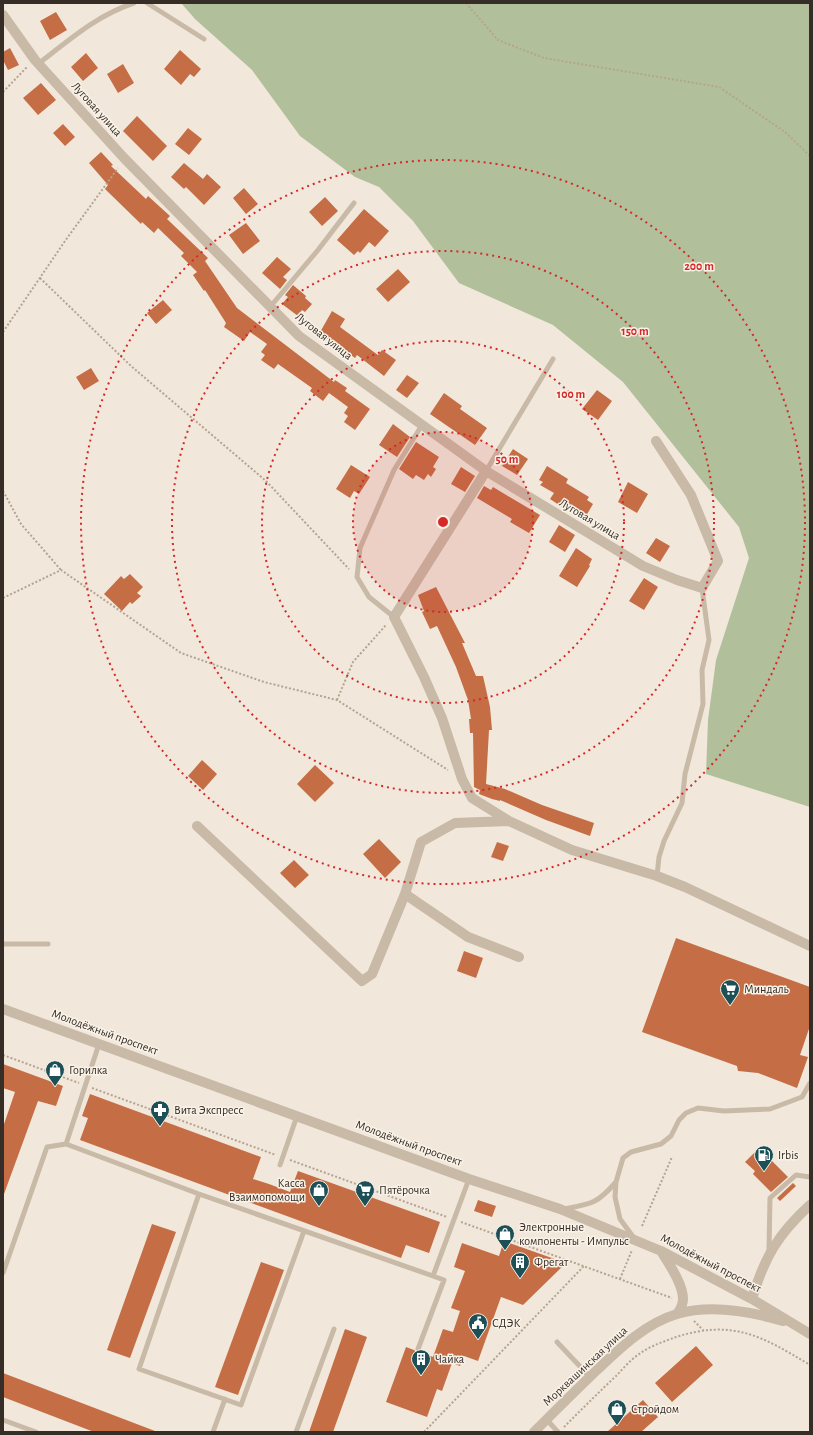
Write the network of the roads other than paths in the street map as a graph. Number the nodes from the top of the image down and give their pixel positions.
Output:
1 (134, 3) edge
2 (147, 3) edge
3 (3, 15) edge
4 (204, 39) dead end
5 (36, 62) junction
6 (354, 203) dead end
7 (270, 306) junction
8 (554, 358) dead end
9 (422, 425) junction
10 (656, 441) dead end
11 (486, 471) junction
12 (702, 588) junction
13 (394, 616) junction
14 (508, 821) junction
15 (197, 826) dead end
16 (657, 876) junction
17 (405, 894) junction
18 (3, 944) edge
19 (48, 944) dead end
20 (810, 946) edge
21 (519, 957) dead end
22 (3, 1009) edge
23 (99, 1044) junction
24 (810, 1083) edge
25 (297, 1116) junction
26 (66, 1144) junction
27 (280, 1165) dead end
28 (810, 1178) edge
29 (470, 1179) junction
30 (616, 1182) junction
31 (199, 1194) junction
32 (810, 1205) edge
33 (560, 1209) junction
34 (304, 1231) junction
35 (634, 1244) junction
36 (661, 1251) junction
37 (768, 1255) junction
38 (3, 1273) edge
39 (433, 1276) junction
40 (752, 1298) junction
41 (677, 1314) junction
42 (796, 1325) junction
43 (334, 1329) dead end
44 (810, 1334) edge
45 (557, 1342) dead end
46 (418, 1349) dead end
47 (590, 1377) junction
48 (225, 1400) junction
49 (3, 1420) edge
50 (547, 1420) junction
51 (36, 1432) edge
52 (213, 1432) edge
53 (296, 1432) edge
54 (534, 1432) edge
55 (558, 1432) edge

1 - 5 lane
2 - 4 lane
3 - 5 street, Луговая улица
5 - 7 street, Луговая улица
6 - 7 lane
7 - 9 street, Луговая улица
8 - 11 lane
9 - 11 street, Луговая улица
9 - 13 lane
10 - 12 street
11 - 12 street, Луговая улица
11 - 13 street
12 - 16 lane
13 - 14 street
14 - 16 street
14 - 17 street
15 - 17 street
16 - 20 street
17 - 21 street
18 - 19 lane
22 - 23 street, Молодёжный проспект
23 - 25 street, Молодёжный проспект
23 - 26 lane
24 - 30 lane
25 - 27 lane
25 - 29 street, Молодёжный проспект
26 - 31 lane
26 - 38 lane
28 - 37 lane
29 - 33 street, Молодёжный проспект
29 - 39 lane
30 - 33 lane
30 - 35 lane
31 - 34 lane
31 - 48 lane
32 - 37 street
33 - 35 street, Молодёжный проспект
34 - 39 lane
34 - 48 lane
35 - 36 street, Молодёжный проспект
36 - 40 street, Молодёжный проспект
36 - 41 street
37 - 40 street
39 - 46 lane
40 - 42 street, Молодёжный проспект
41 - 42 street, Морквашинская улица
41 - 47 street, Морквашинская улица
42 - 44 street, Молодёжный проспект
43 - 53 lane
45 - 47 lane
47 - 50 street, Морквашинская улица
48 - 52 lane
49 - 51 lane
50 - 54 street, Морквашинская улица
50 - 55 lane

